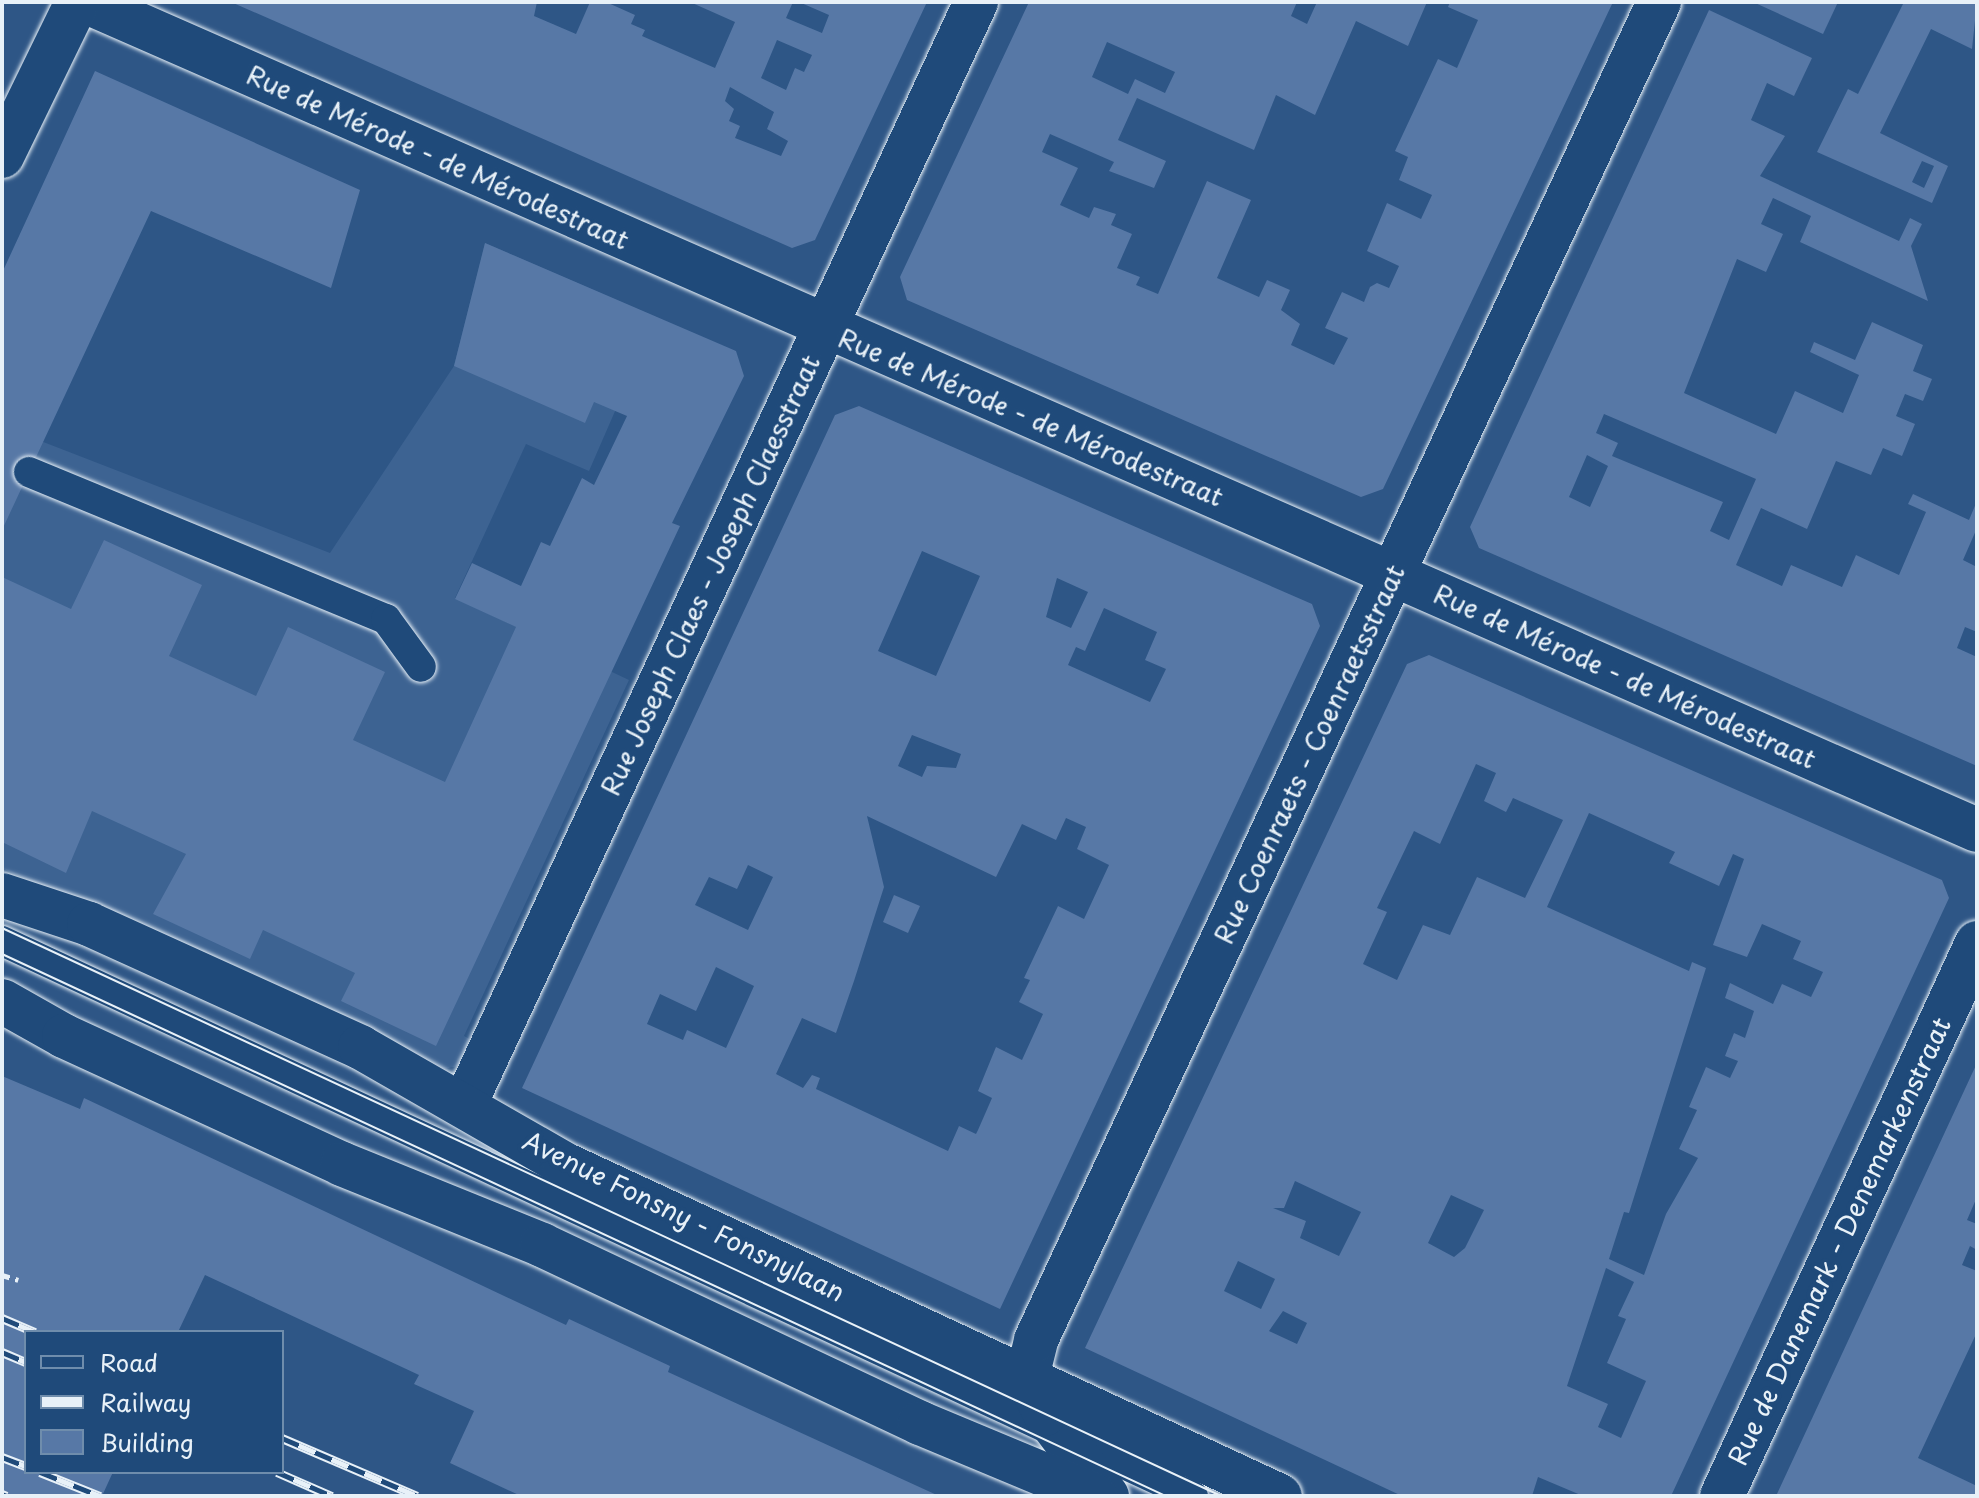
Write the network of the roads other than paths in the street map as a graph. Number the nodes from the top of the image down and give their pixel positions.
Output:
1 (77, 2) edge
2 (87, 2) edge
3 (976, 2) edge
4 (1659, 2) edge
5 (2, 156) edge
6 (825, 328) junction
7 (29, 472) dead end
8 (1393, 574) junction
9 (421, 667) dead end
10 (1977, 830) edge
11 (2, 895) edge
12 (2, 941) edge
13 (1977, 943) edge
14 (2, 1001) edge
15 (465, 1104) junction
16 (1027, 1377) junction
17 (1063, 1436) junction
18 (1095, 1496) edge
19 (1107, 1496) edge
20 (1193, 1496) edge
21 (1280, 1496) edge
22 (1722, 1496) edge

1 - 5 street
2 - 6 street, Rue de Mérode - de Mérodestraat
3 - 6 street, Rue Joseph Claes - Joseph Claesstraat
4 - 8 street, Rue Coenraets - Coenraetsstraat
6 - 8 street, Rue de Mérode - de Mérodestraat
6 - 15 street, Rue Joseph Claes - Joseph Claesstraat
7 - 9 lane
8 - 10 street, Rue de Mérode - de Mérodestraat
8 - 16 street, Rue Coenraets - Coenraetsstraat
11 - 15 street, Avenue Fonsny - Fonsnylaan
12 - 17 lane, Avenue Fonsny - Fonsnylaan
13 - 22 street, Rue de Danemark - Denemarkenstraat
14 - 18 street
15 - 16 street, Avenue Fonsny - Fonsnylaan
16 - 17 street
16 - 21 street, Avenue Fonsny - Fonsnylaan
17 - 19 street
17 - 20 lane, Avenue Fonsny - Fonsnylaan

